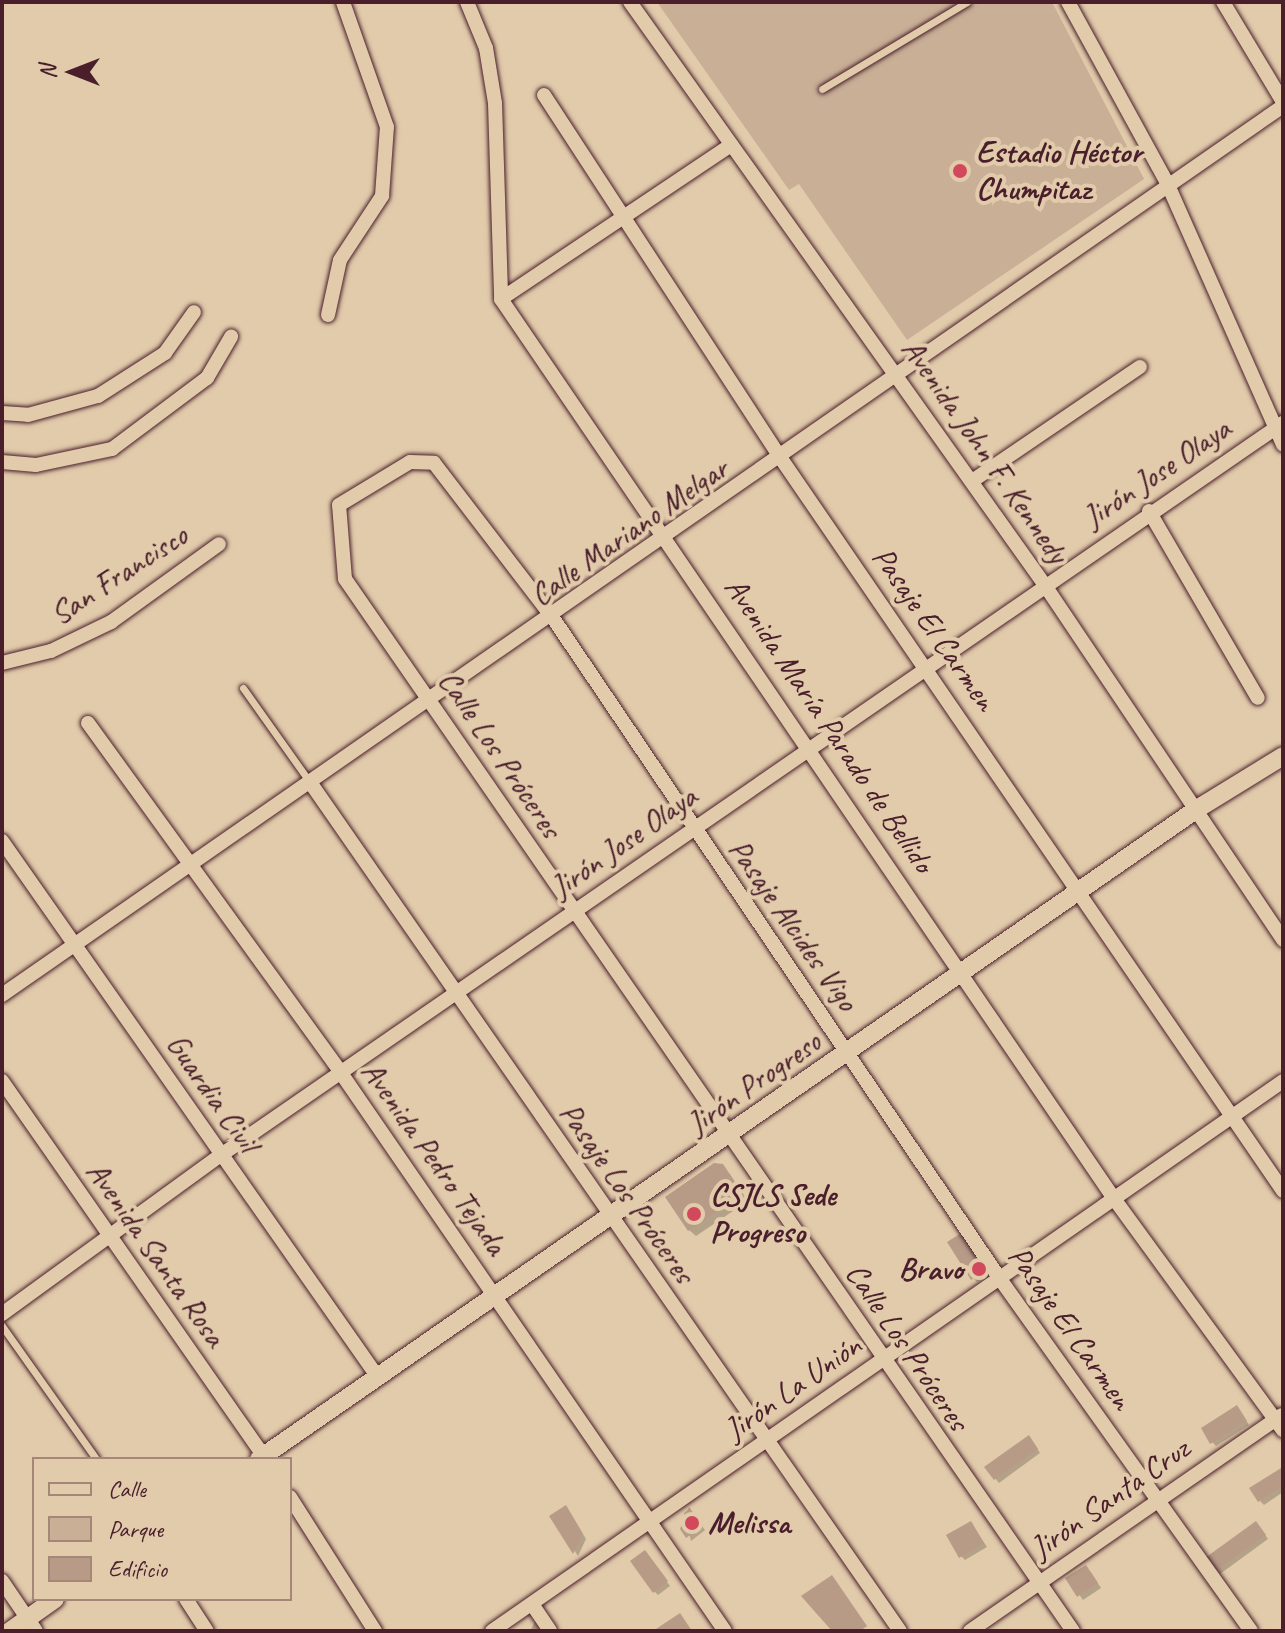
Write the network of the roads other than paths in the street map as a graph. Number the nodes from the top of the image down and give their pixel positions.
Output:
1 (343, 2) edge
2 (467, 2) edge
3 (630, 2) edge
4 (967, 2) edge
5 (1068, 2) edge
6 (1223, 2) edge
7 (822, 89) dead end
8 (544, 95) dead end
9 (1283, 104) edge
10 (731, 145) junction
11 (1168, 185) junction
12 (624, 217) junction
13 (501, 299) junction
14 (194, 312) dead end
15 (328, 315) dead end
16 (231, 337) dead end
17 (1140, 367) dead end
18 (896, 373) junction
19 (2, 413) edge
20 (1279, 425) edge
21 (1283, 445) edge
22 (782, 460) junction
23 (2, 462) edge
24 (972, 481) junction
25 (1149, 511) junction
26 (670, 538) junction
27 (219, 544) dead end
28 (345, 579) joint
29 (1044, 584) junction
30 (553, 618) junction
31 (2, 663) edge
32 (926, 667) junction
33 (243, 688) dead end
34 (1258, 698) dead end
35 (432, 702) junction
36 (88, 723) dead end
37 (811, 747) junction
38 (1283, 756) edge
39 (312, 785) junction
40 (1197, 809) junction
41 (692, 829) junction
42 (2, 841) edge
43 (190, 867) junction
44 (1079, 891) junction
45 (572, 913) junction
46 (1283, 940) edge
47 (76, 944) junction
48 (963, 973) junction
49 (456, 993) junction
50 (2, 995) edge
51 (848, 1053) junction
52 (341, 1073) junction
53 (2, 1081) edge
54 (1283, 1081) edge
55 (1229, 1118) junction
56 (732, 1135) junction
57 (221, 1155) junction
58 (1283, 1191) edge
59 (1115, 1200) junction
60 (611, 1218) junction
61 (112, 1241) junction
62 (1000, 1279) junction
63 (497, 1297) junction
64 (2, 1314) edge
65 (2, 1326) edge
66 (881, 1362) junction
67 (377, 1376) junction
68 (1281, 1422) edge
69 (765, 1442) junction
70 (95, 1457) edge
71 (262, 1457) edge
72 (264, 1457) edge
73 (292, 1500) edge
74 (1158, 1500) junction
75 (647, 1523) junction
76 (2, 1581) edge
77 (1039, 1583) junction
78 (53, 1601) edge
79 (187, 1601) edge
80 (532, 1604) junction
81 (32, 1624) edge
82 (10, 1631) edge
83 (207, 1631) edge
84 (375, 1631) edge
85 (492, 1631) edge
86 (550, 1631) edge
87 (725, 1631) edge
88 (900, 1631) edge
89 (970, 1631) edge
90 (1073, 1631) edge
91 (1251, 1631) edge

1 - 15 street
2 - 13 street
3 - 10 street, Avenida John F. Kennedy
4 - 7 lane
5 - 11 street
6 - 9 street
8 - 12 street, Pasaje El Carmen
9 - 11 street, Calle Mariano Melgar
10 - 12 street
10 - 18 street, Avenida John F. Kennedy
11 - 18 street, Calle Mariano Melgar
11 - 20 street
12 - 13 street
12 - 22 street, Pasaje El Carmen
13 - 26 street, Avenida María Parado de Bellido
14 - 19 street
16 - 23 street
17 - 24 street
18 - 22 street, Calle Mariano Melgar
18 - 24 street, Avenida John F. Kennedy
20 - 21 street
20 - 25 street, Jirón Jose Olaya
22 - 26 street, Calle Mariano Melgar
22 - 32 street, Pasaje El Carmen
24 - 29 street, Avenida John F. Kennedy
25 - 29 street, Jirón Jose Olaya
25 - 34 street
26 - 30 street, Calle Mariano Melgar
26 - 37 street, Avenida María Parado de Bellido
27 - 31 street, San Francisco
28 - 30 street, Pasaje Alcides Vigo
28 - 35 street, Calle Los Próceres
29 - 32 street, Jirón Jose Olaya
29 - 40 street, Avenida John F. Kennedy
30 - 35 street, Calle Mariano Melgar
30 - 41 street, Pasaje Alcides Vigo
32 - 37 street, Jirón Jose Olaya
32 - 44 street, Pasaje El Carmen
33 - 39 lane
35 - 39 street, Calle Mariano Melgar
35 - 45 street, Calle Los Próceres
36 - 43 street, Avenida Pedro Tejada
37 - 41 street, Jirón Jose Olaya
37 - 48 street, Avenida María Parado de Bellido
38 - 40 street, Jirón Progreso
39 - 43 street, Calle Mariano Melgar
39 - 49 street, Pasaje Los Próceres
40 - 44 street, Jirón Progreso
40 - 46 street, Avenida John F. Kennedy
41 - 45 street, Jirón Jose Olaya
41 - 51 street, Pasaje Alcides Vigo
42 - 47 street, Guardia Civil
43 - 47 street, Calle Mariano Melgar
43 - 52 street, Avenida Pedro Tejada
44 - 48 street, Jirón Progreso
44 - 55 street, Pasaje El Carmen
45 - 49 street, Jirón Jose Olaya
45 - 56 street, Calle Los Próceres
47 - 50 street, Calle Mariano Melgar
47 - 57 street, Guardia Civil
48 - 51 street, Jirón Progreso
48 - 59 street, Avenida María Parado de Bellido
49 - 52 street, Jirón Jose Olaya
49 - 60 street, Pasaje Los Próceres
51 - 56 street, Jirón Progreso
51 - 62 street, Pasaje El Carmen
52 - 57 street, Jirón Jose Olaya
52 - 63 street, Avenida Pedro Tejada
53 - 61 street, Avenida Santa Rosa
54 - 55 street, Jirón La Unión
55 - 58 street, Pasaje El Carmen
55 - 59 street, Jirón La Unión
56 - 60 street, Jirón Progreso
56 - 66 street, Calle Los Próceres
57 - 61 street, Jirón Jose Olaya
57 - 67 street, Guardia Civil
59 - 62 street, Jirón La Unión
59 - 68 street, Avenida María Parado de Bellido
60 - 63 street, Jirón Progreso
60 - 69 street, Pasaje Los Próceres
61 - 64 street, Jirón Jose Olaya
61 - 71 street, Avenida Santa Rosa
62 - 66 street, Jirón La Unión
62 - 74 street, Pasaje El Carmen
63 - 67 street, Jirón Progreso
63 - 75 street, Avenida Pedro Tejada
65 - 70 lane
66 - 69 street, Jirón La Unión
66 - 77 street, Calle Los Próceres
67 - 72 street, Jirón Progreso
68 - 74 street, Jirón Santa Cruz
69 - 75 street, Jirón La Unión
69 - 88 street, Pasaje Los Próceres
73 - 84 street
74 - 77 street, Jirón Santa Cruz
74 - 91 street, Pasaje El Carmen
75 - 80 street, Jirón La Unión
75 - 87 street, Avenida Pedro Tejada
76 - 81 street
77 - 89 street, Jirón Santa Cruz
77 - 90 street, Calle Los Próceres
78 - 81 street
79 - 83 street
80 - 85 street, Jirón La Unión
80 - 86 street
81 - 82 street

